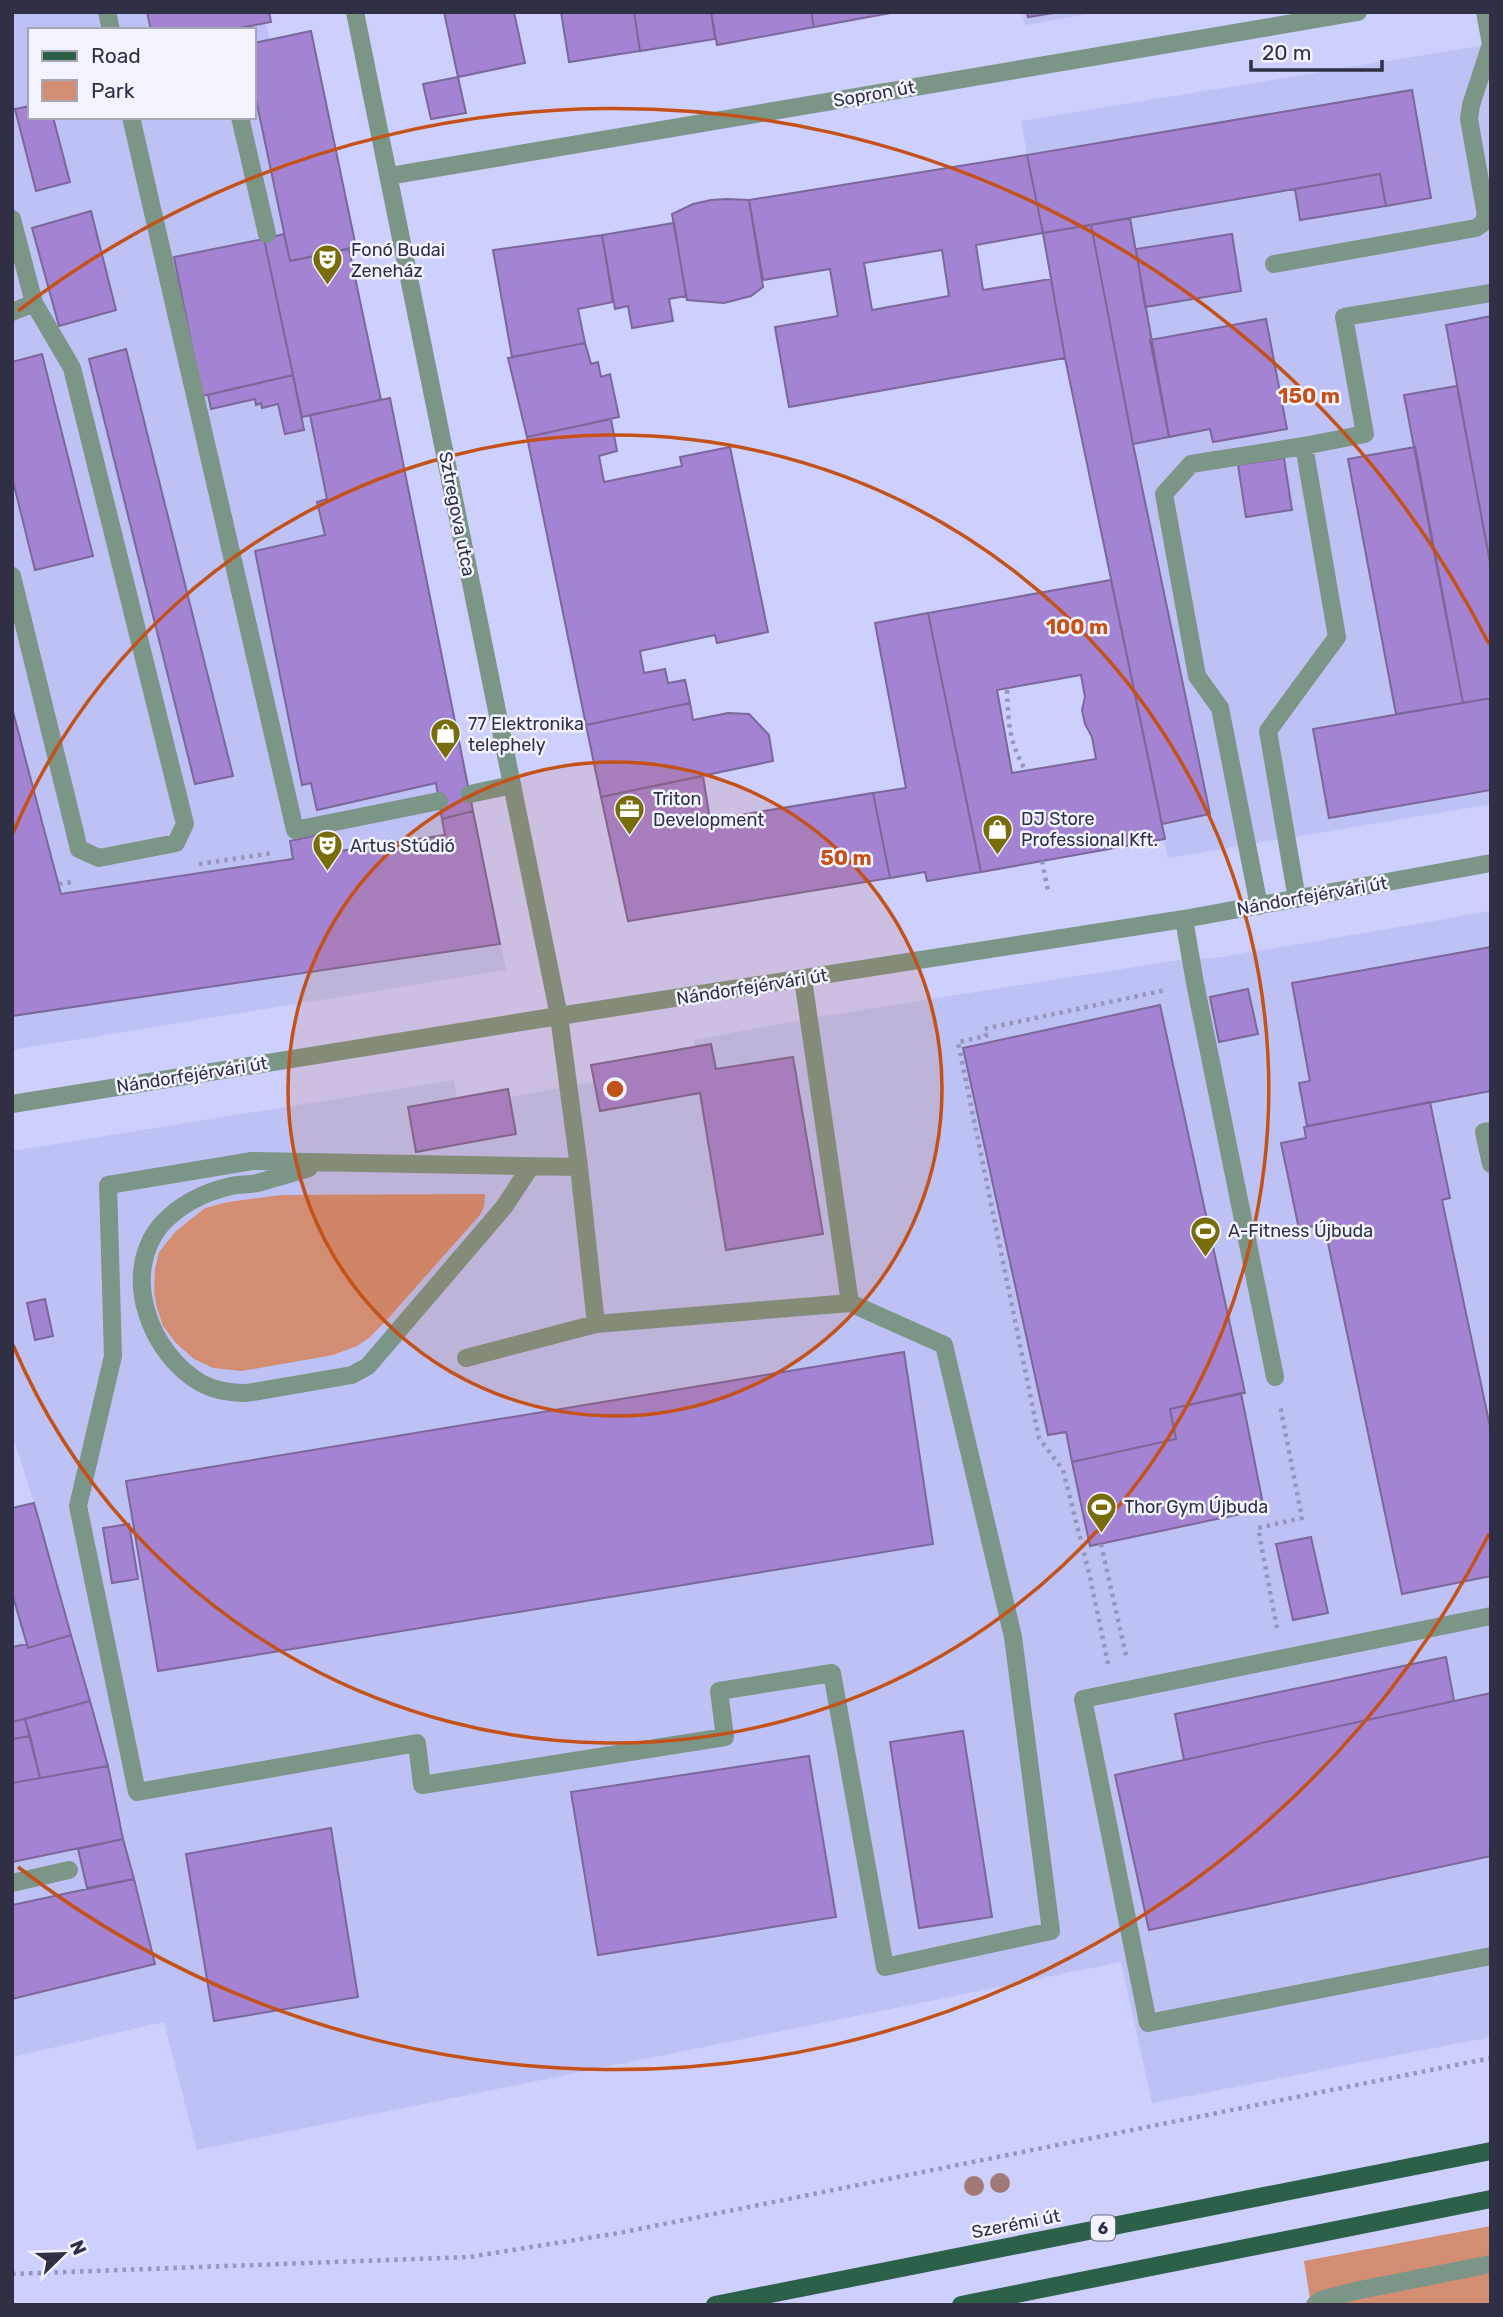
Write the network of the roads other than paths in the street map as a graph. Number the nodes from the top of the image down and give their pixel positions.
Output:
1 (355, 12) edge
2 (1358, 12) edge
3 (1485, 12) edge
4 (131, 119) edge
5 (240, 119) edge
6 (389, 176) junction
7 (12, 219) edge
8 (267, 234) dead end
9 (1275, 264) dead end
10 (1491, 293) edge
11 (34, 303) junction
12 (12, 312) edge
13 (1304, 446) junction
14 (12, 576) edge
15 (512, 785) junction
16 (470, 794) dead end
17 (439, 801) dead end
18 (1491, 863) edge
19 (1297, 899) junction
20 (1259, 906) junction
21 (1184, 919) junction
22 (803, 979) junction
23 (559, 1016) junction
24 (12, 1104) edge
25 (1491, 1131) edge
26 (329, 1162) junction
27 (1491, 1164) edge
28 (531, 1166) junction
29 (579, 1167) junction
30 (850, 1303) junction
31 (596, 1324) junction
32 (466, 1358) dead end
33 (1275, 1377) road end
34 (1491, 1616) edge
35 (69, 1870) dead end
36 (12, 1884) edge
37 (1491, 1956) edge
38 (1491, 2151) edge
39 (1491, 2199) edge
40 (1491, 2264) edge
41 (715, 2305) edge
42 (961, 2305) edge
43 (1315, 2305) edge

1 - 6 street, Sztregova utca
2 - 6 street, Sopron út
3 - 9 street
4 - 17 street
5 - 8 street
6 - 15 street, Sztregova utca
7 - 11 street
10 - 13 street
11 - 12 street
11 - 14 street
13 - 19 street
13 - 20 street
15 - 16 street
15 - 23 street, Sztregova utca
18 - 19 street, Nándorfejérvári út
19 - 20 street, Nándorfejérvári út
20 - 21 street, Nándorfejérvári út
21 - 22 street, Nándorfejérvári út
21 - 33 street
22 - 23 street, Nándorfejérvári út
22 - 30 street
23 - 24 street, Nándorfejérvári út
23 - 29 street, Sztregova utca
25 - 27 street
26 - 28 street
26 - 28 street
26 - 30 street
28 - 29 street
29 - 31 street, Sztregova utca
30 - 31 street
31 - 32 street
34 - 37 street
35 - 36 street
38 - 41 main road, Szerémi út / 6
39 - 42 main road
40 - 43 street

